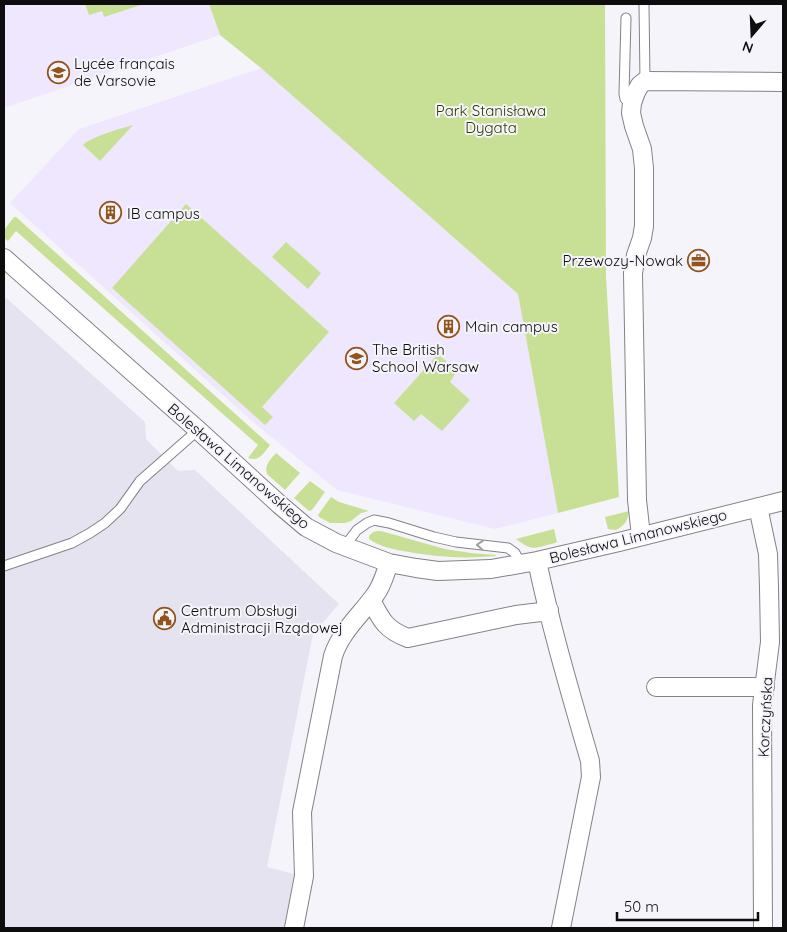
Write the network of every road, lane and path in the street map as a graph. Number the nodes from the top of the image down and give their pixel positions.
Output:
1 (644, 4) edge
2 (626, 18) dead end
3 (645, 81) junction
4 (783, 82) edge
5 (632, 103) junction
6 (4, 258) edge
7 (198, 430) junction
8 (783, 501) edge
9 (758, 507) junction
10 (641, 536) junction
11 (344, 546) junction
12 (529, 562) junction
13 (389, 563) junction
14 (4, 566) edge
15 (371, 600) junction
16 (549, 610) junction
17 (776, 642) edge
18 (764, 686) junction
19 (656, 687) dead end
20 (294, 928) edge
21 (561, 928) edge
22 (763, 928) edge

1 - 3 lane
2 - 5 lane
3 - 4 street
3 - 5 street
5 - 10 street
6 - 7 street, Bolesława Limanowskiego
7 - 11 street, Bolesława Limanowskiego
7 - 14 lane
8 - 9 street, Bolesława Limanowskiego
9 - 10 street, Bolesława Limanowskiego
9 - 17 street, Korczyńska
10 - 12 street, Bolesława Limanowskiego
12 -> 11 lane
11 - 13 street, Bolesława Limanowskiego
12 - 13 street, Bolesława Limanowskiego
12 - 16 street
13 - 15 street
15 - 16 street
15 - 20 street
16 - 21 street
17 - 18 street, Korczyńska
18 - 19 street
18 - 22 street, Korczyńska

